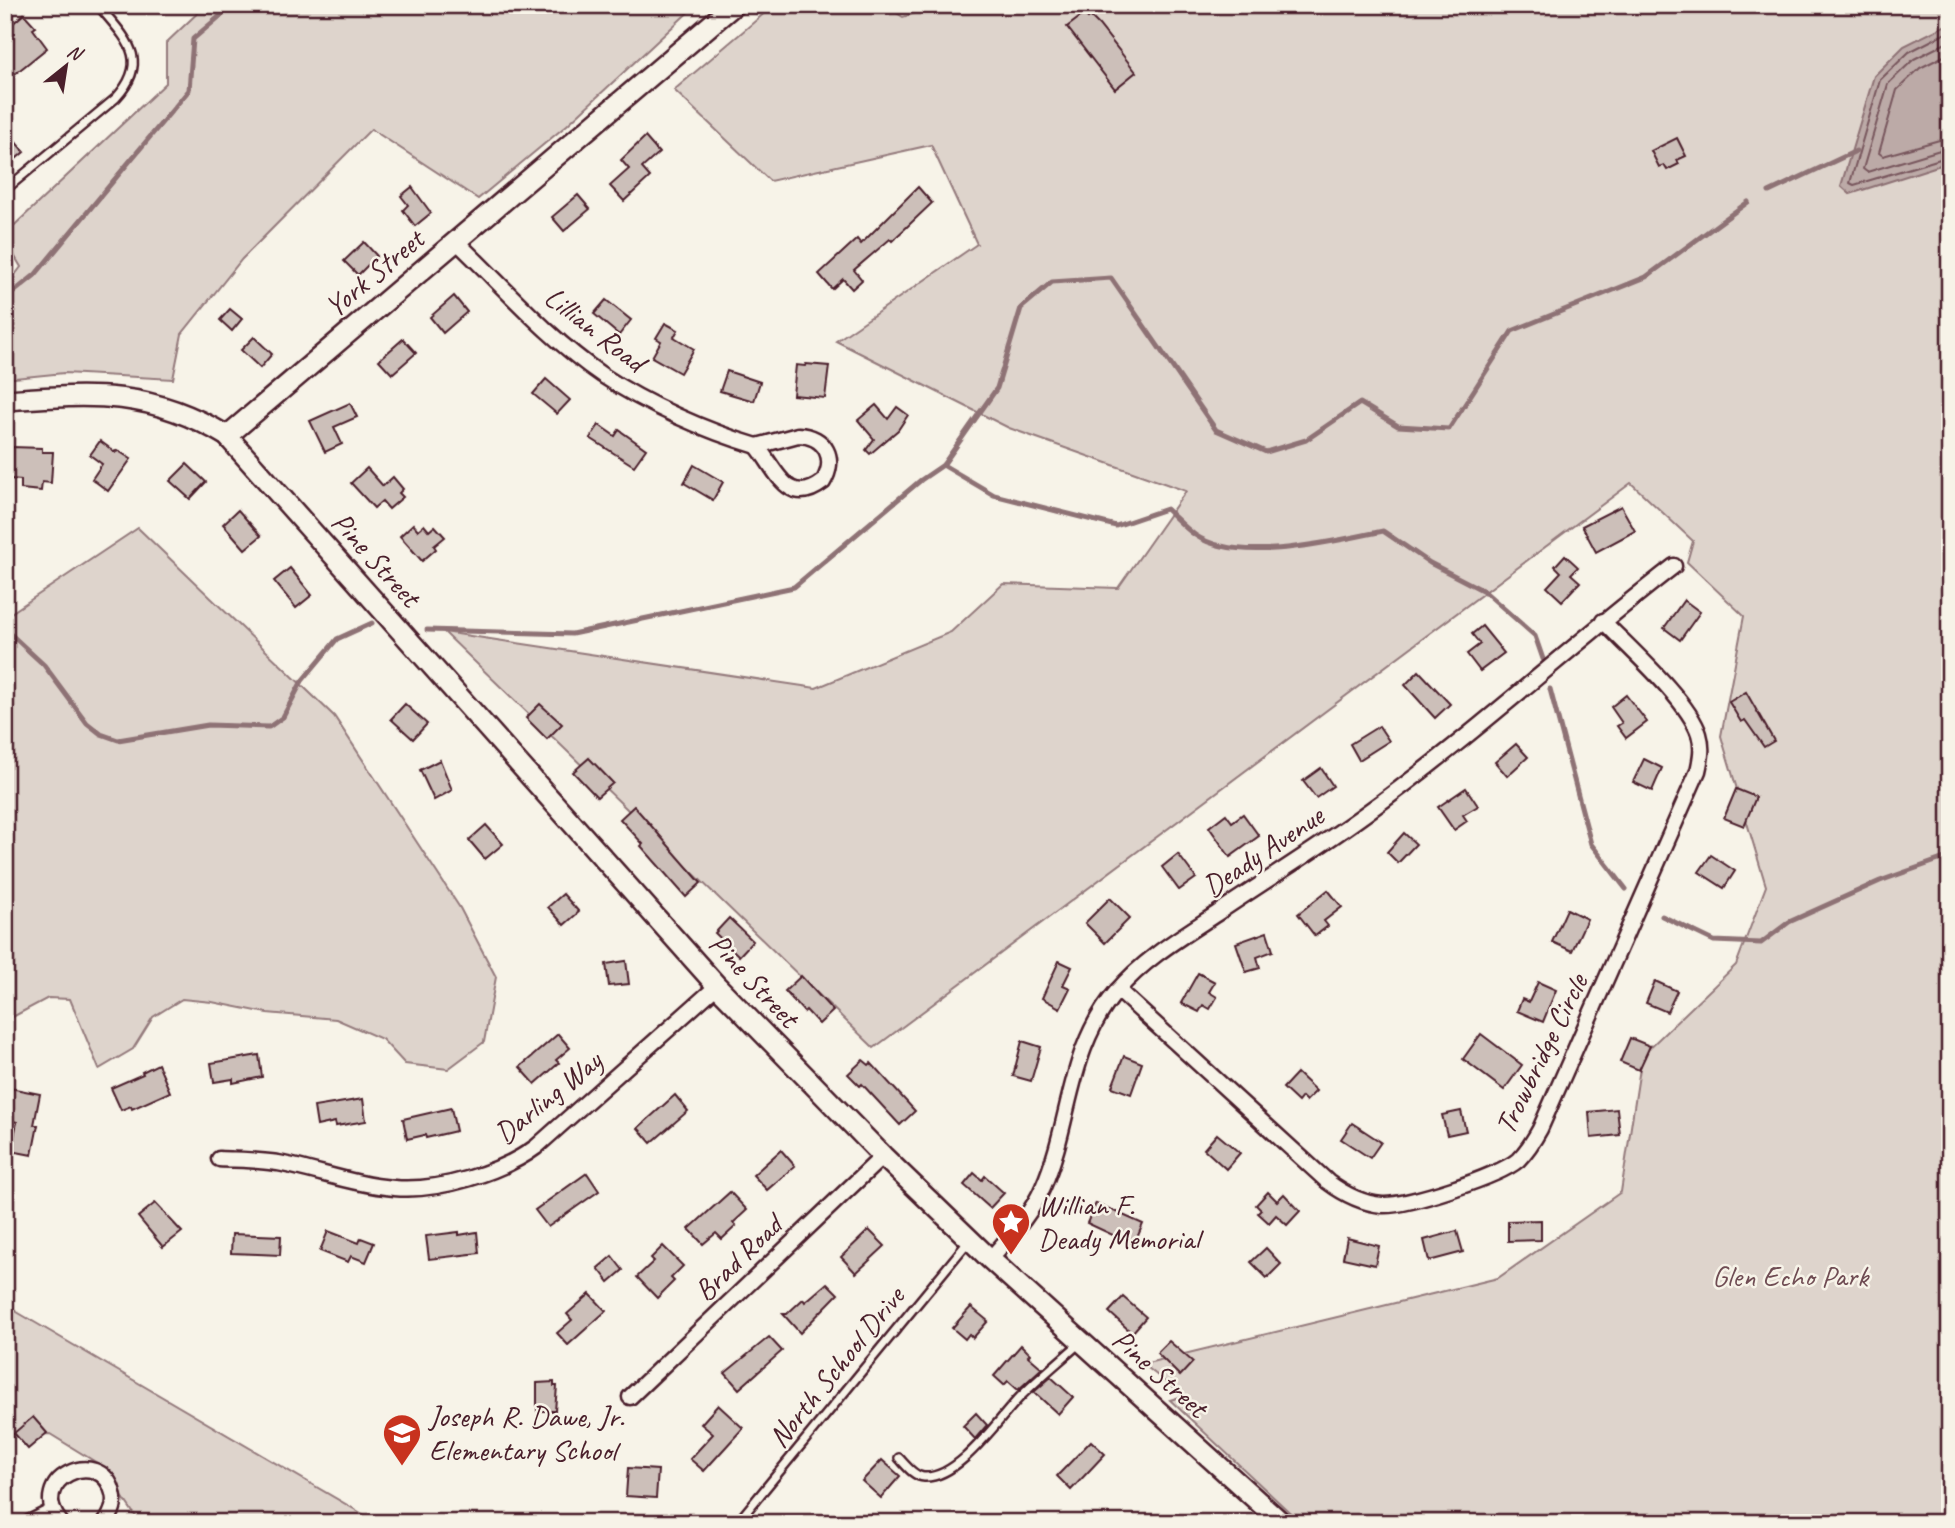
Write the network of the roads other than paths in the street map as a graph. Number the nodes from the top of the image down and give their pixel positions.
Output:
1 (98, 5) edge
2 (734, 5) edge
3 (5, 190) edge
4 (457, 242) junction
5 (5, 400) edge
6 (228, 436) junction
7 (757, 446) junction
8 (1674, 566) dead end
9 (1603, 621) junction
10 (717, 986) junction
11 (1118, 990) junction
12 (883, 1156) junction
13 (219, 1159) dead end
14 (970, 1240) junction
15 (990, 1259) junction
16 (1082, 1342) junction
17 (630, 1397) dead end
18 (899, 1458) dead end
19 (57, 1517) edge
20 (29, 1523) edge
21 (105, 1523) edge
22 (737, 1523) edge
23 (1282, 1523) edge

1 - 3 lane
2 - 4 street, York Street
4 - 6 street, York Street
4 - 7 street, Lillian Road
5 - 6 street
6 - 10 street, Pine Street
7 - 7 street
8 - 9 street, Deady Avenue
9 - 11 street, Deady Avenue
9 - 11 street, Trowbridge Circle
10 - 12 street, Pine Street
10 - 13 street, Darling Way
11 - 15 street, Deady Avenue
12 - 14 street, Pine Street
12 - 17 street, Brad Road
14 - 15 street, Pine Street
14 - 22 lane, North School Drive
15 - 16 street, Pine Street
16 - 18 lane
16 - 23 street, Pine Street
19 - 20 street
19 - 21 street

